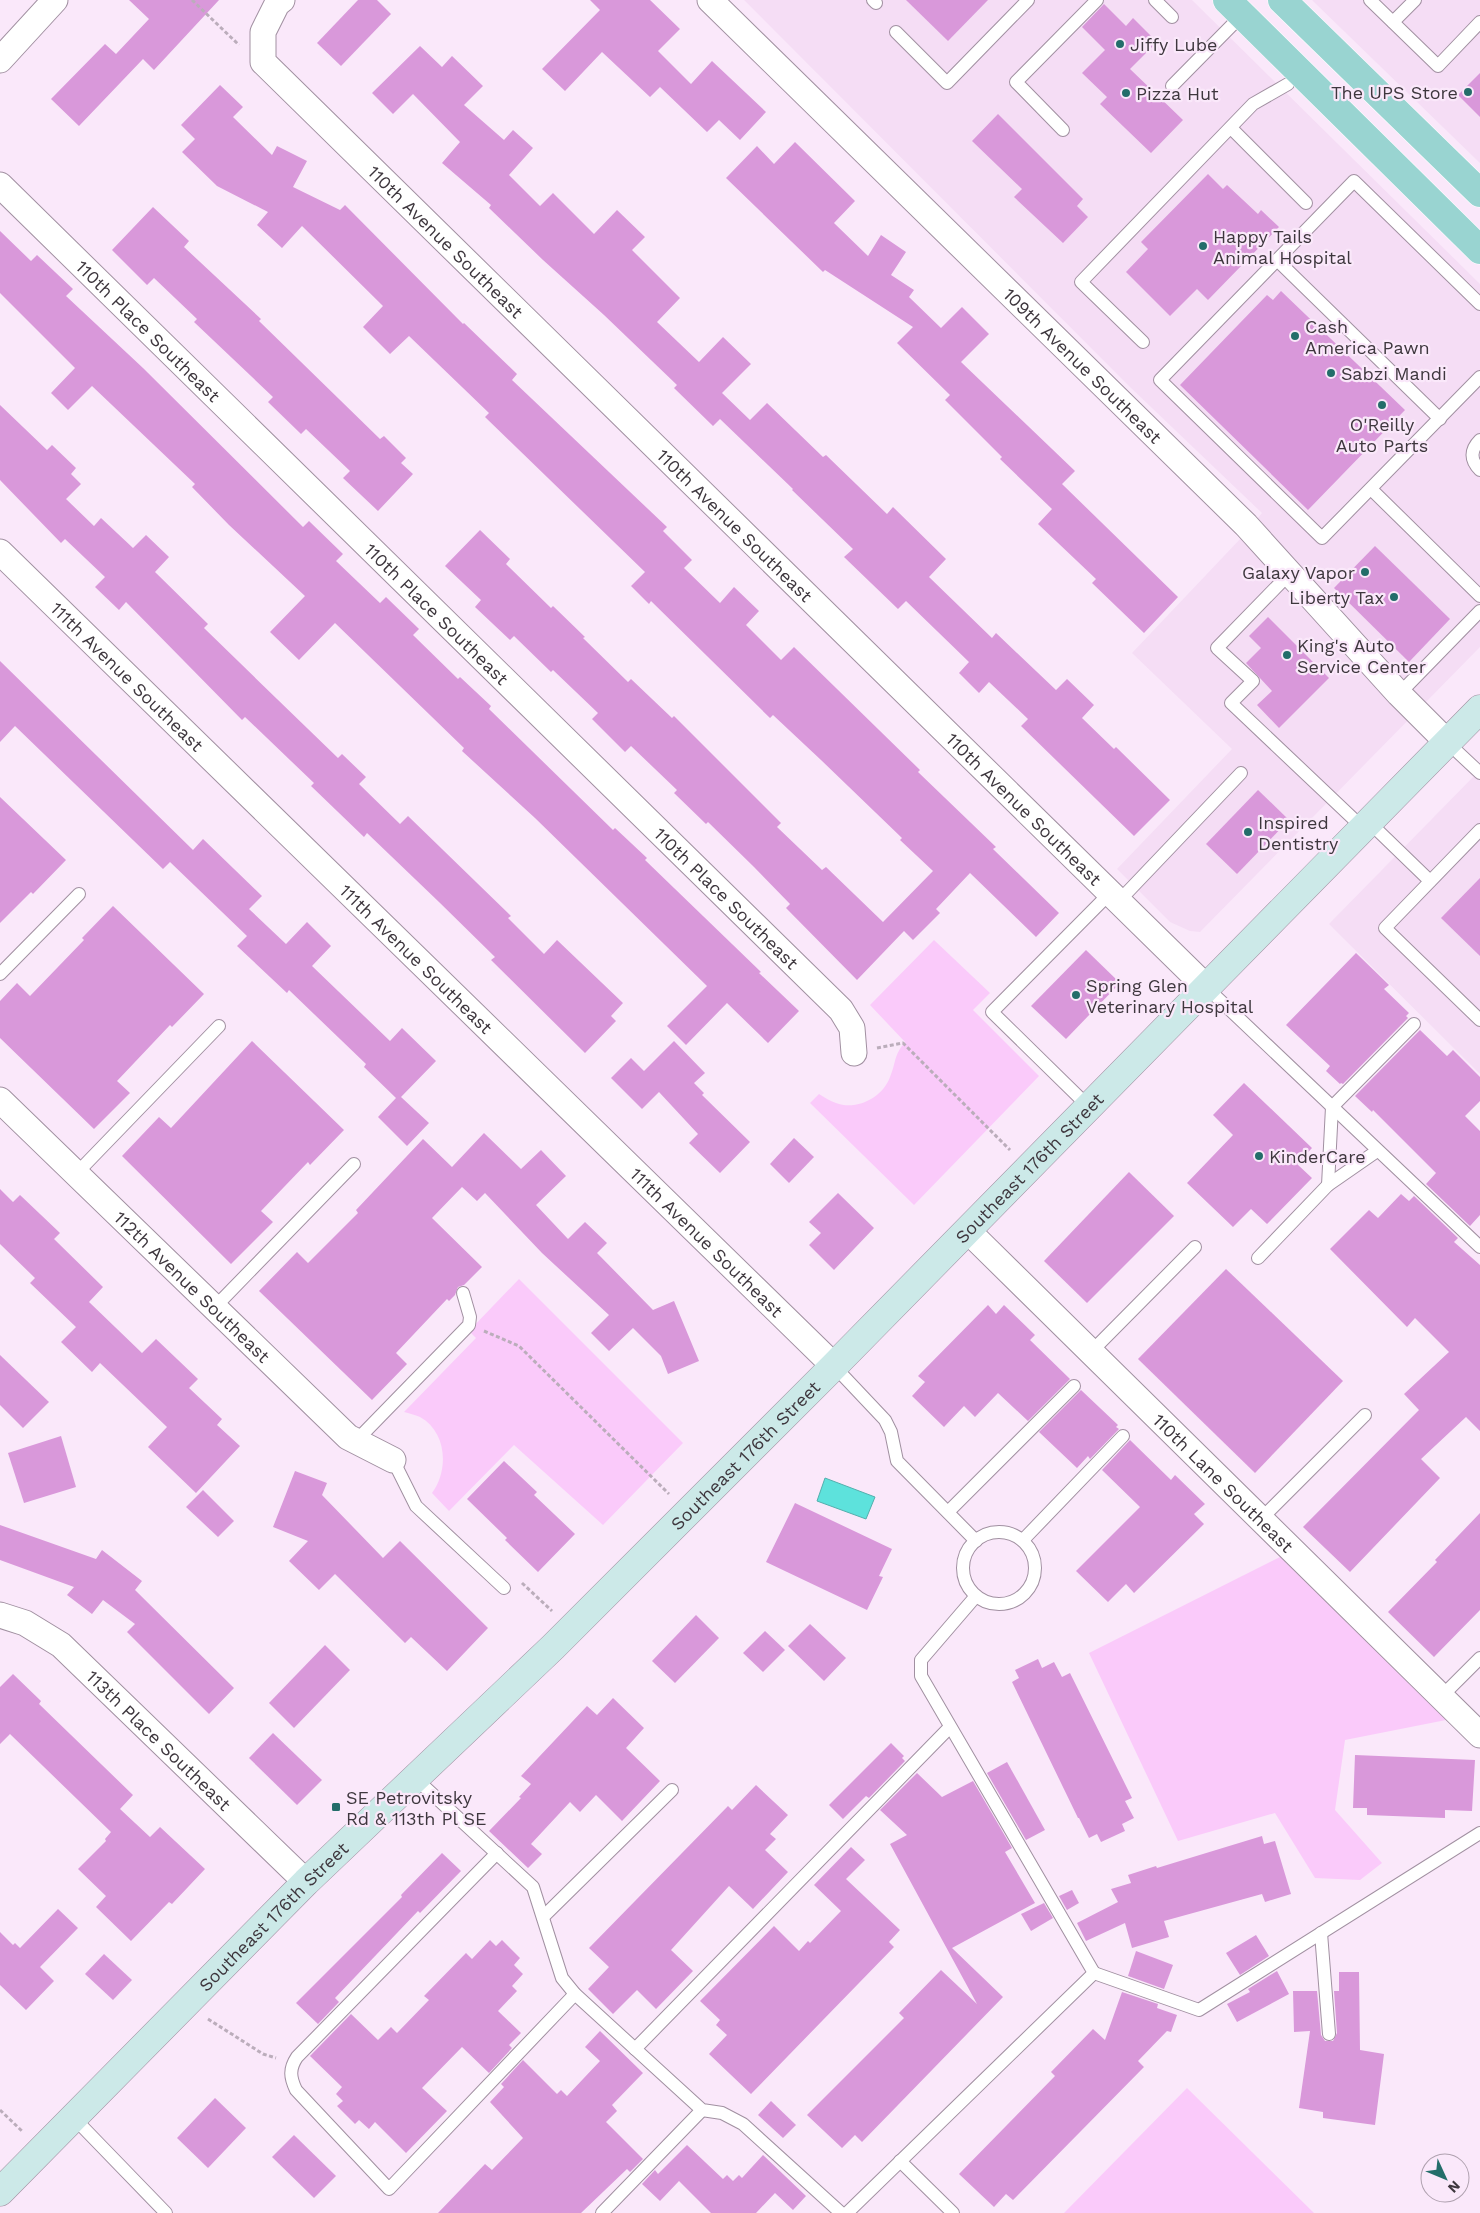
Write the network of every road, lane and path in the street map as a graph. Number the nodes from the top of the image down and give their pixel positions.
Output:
1 (55, 0) edge
2 (192, 0) edge
3 (282, 0) edge
4 (710, 0) edge
5 (1028, 0) edge
6 (1097, 0) edge
7 (1154, 0) edge
8 (1282, 0) edge
9 (1370, 0) edge
10 (1415, 0) edge
11 (1235, 8) edge
12 (1172, 17) dead end
13 (1393, 22) junction
14 (1480, 22) edge
15 (896, 32) dead end
16 (0, 60) edge
17 (263, 62) junction
18 (1288, 84) dead end
19 (1172, 86) dead end
20 (1231, 128) junction
21 (1063, 130) dead end
22 (0, 186) edge
23 (1480, 193) edge
24 (1306, 203) dead end
25 (1480, 250) edge
26 (1277, 260) junction
27 (1480, 304) edge
28 (1143, 342) dead end
29 (1480, 377) edge
30 (1440, 419) junction
31 (1480, 440) edge
32 (1480, 470) edge
33 (1371, 489) junction
34 (0, 552) edge
35 (1288, 574) junction
36 (1480, 596) edge
37 (1480, 611) edge
38 (1399, 694) junction
39 (1479, 713) edge
40 (1447, 742) junction
41 (1241, 773) dead end
42 (1480, 773) edge
43 (1366, 825) junction
44 (1480, 830) edge
45 (1430, 881) junction
46 (79, 894) dead end
47 (1115, 897) junction
48 (0, 974) edge
49 (1207, 988) junction
50 (1480, 1020) edge
51 (1414, 1024) dead end
52 (219, 1026) dead end
53 (854, 1053) joint
54 (0, 1100) edge
55 (1089, 1107) junction
56 (1332, 1107) junction
57 (1377, 1151) junction
58 (354, 1164) dead end
59 (1028, 1169) junction
60 (76, 1174) junction
61 (1328, 1185) junction
62 (967, 1230) junction
63 (1195, 1246) dead end
64 (1480, 1247) edge
65 (1258, 1258) dead end
66 (462, 1293) dead end
67 (214, 1308) junction
68 (470, 1325) junction
69 (1091, 1352) junction
70 (834, 1366) junction
71 (1074, 1386) dead end
72 (1364, 1415) dead end
73 (1123, 1436) dead end
74 (356, 1441) junction
75 (392, 1460) joint
76 (688, 1512) junction
77 (948, 1512) junction
78 (1261, 1519) junction
79 (1023, 1540) junction
80 (976, 1541) junction
81 (504, 1588) joint
82 (976, 1596) junction
83 (0, 1615) edge
84 (570, 1629) junction
85 (1480, 1658) edge
86 (1442, 1697) junction
87 (950, 1727) junction
88 (1480, 1735) edge
89 (415, 1778) junction
90 (672, 1790) dead end
91 (1480, 1833) edge
92 (497, 1853) junction
93 (306, 1882) junction
94 (543, 1917) junction
95 (1321, 1933) junction
96 (1094, 1973) junction
97 (575, 1994) junction
98 (185, 2005) junction
99 (1329, 2034) dead end
100 (635, 2049) junction
101 (263, 2054) dead end
102 (0, 2110) edge
103 (702, 2110) junction
104 (74, 2118) junction
105 (41, 2150) junction
106 (900, 2161) junction
107 (0, 2192) edge
108 (166, 2213) edge
109 (602, 2213) edge
110 (841, 2213) edge
111 (847, 2213) edge
112 (953, 2213) edge

1 - 16 street
2 - 17 path
3 - 17 street
4 - 35 street, 109th Avenue Southeast
5 - 15 lane
6 - 21 lane
7 - 12 lane
8 - 23 main road
9 - 13 lane
10 - 13 lane
11 - 19 lane
11 - 25 main road
13 - 14 lane
17 - 47 street, 110th Avenue Southeast
18 - 20 lane
20 - 24 lane
20 - 28 lane
22 - 53 street, 110th Place Southeast
26 - 27 lane
26 - 30 lane
26 - 33 lane
29 - 30 lane
30 - 33 lane
31 - 32 lane
33 - 36 lane
34 - 70 street, 111th Avenue Southeast
35 - 38 street, 109th Avenue Southeast
35 - 43 lane
37 - 38 lane
38 - 40 street, 109th Avenue Southeast
39 - 40 main road, Southeast 176th Street
40 - 42 lane
40 - 43 main road, Southeast 176th Street
41 - 47 lane
43 - 45 lane
43 - 49 main road, Southeast 176th Street
44 - 45 lane
45 - 50 lane
46 - 48 lane
47 - 49 street, 110th Avenue Southeast
47 - 55 lane
49 - 55 main road, Southeast 176th Street
49 - 56 lane
51 - 56 lane
52 - 60 lane
53 - 59 path
54 - 60 street, 112th Avenue Southeast
55 - 59 main road, Southeast 176th Street
56 - 57 lane
56 - 61 lane
57 - 61 lane
57 - 64 lane
58 - 67 lane
59 - 62 main road, Southeast 176th Street
60 - 67 street, 112th Avenue Southeast
61 - 65 lane
62 - 69 street, 110th Lane Southeast
62 - 70 main road, Southeast 176th Street
63 - 69 lane
66 - 68 lane
67 - 74 street, 112th Avenue Southeast
68 - 74 lane
68 - 76 path
69 - 78 street, 110th Lane Southeast
70 - 76 main road, Southeast 176th Street
70 - 77 lane
71 - 77 lane
72 - 78 lane
73 - 79 lane
74 - 75 street, 112th Avenue Southeast
75 - 81 lane
76 - 84 main road, Southeast 176th Street
77 - 80 lane
78 - 86 street, 110th Lane Southeast
79 - 80 lane
79 - 82 lane
80 - 82 lane
81 - 84 path
82 - 87 lane
83 - 93 street, 113th Place Southeast
84 - 89 main road, Southeast 176th Street
85 - 86 lane
86 - 88 street, 110th Lane Southeast
87 - 96 lane
87 - 100 lane
89 - 92 lane
89 - 93 main road, Southeast 176th Street
90 - 94 lane
91 - 95 lane
92 - 94 lane
92 - 97 lane
93 - 98 main road, Southeast 176th Street
94 - 97 lane
95 - 96 lane
95 - 99 lane
96 - 106 lane
97 - 100 lane
98 - 101 path
98 - 104 main road, Southeast 176th Street
100 - 103 lane
102 - 105 path
103 - 109 lane
103 - 110 lane
104 - 105 main road, Southeast 176th Street
104 - 108 lane
105 - 107 main road, Southeast 176th Street
106 - 111 lane
106 - 112 lane

